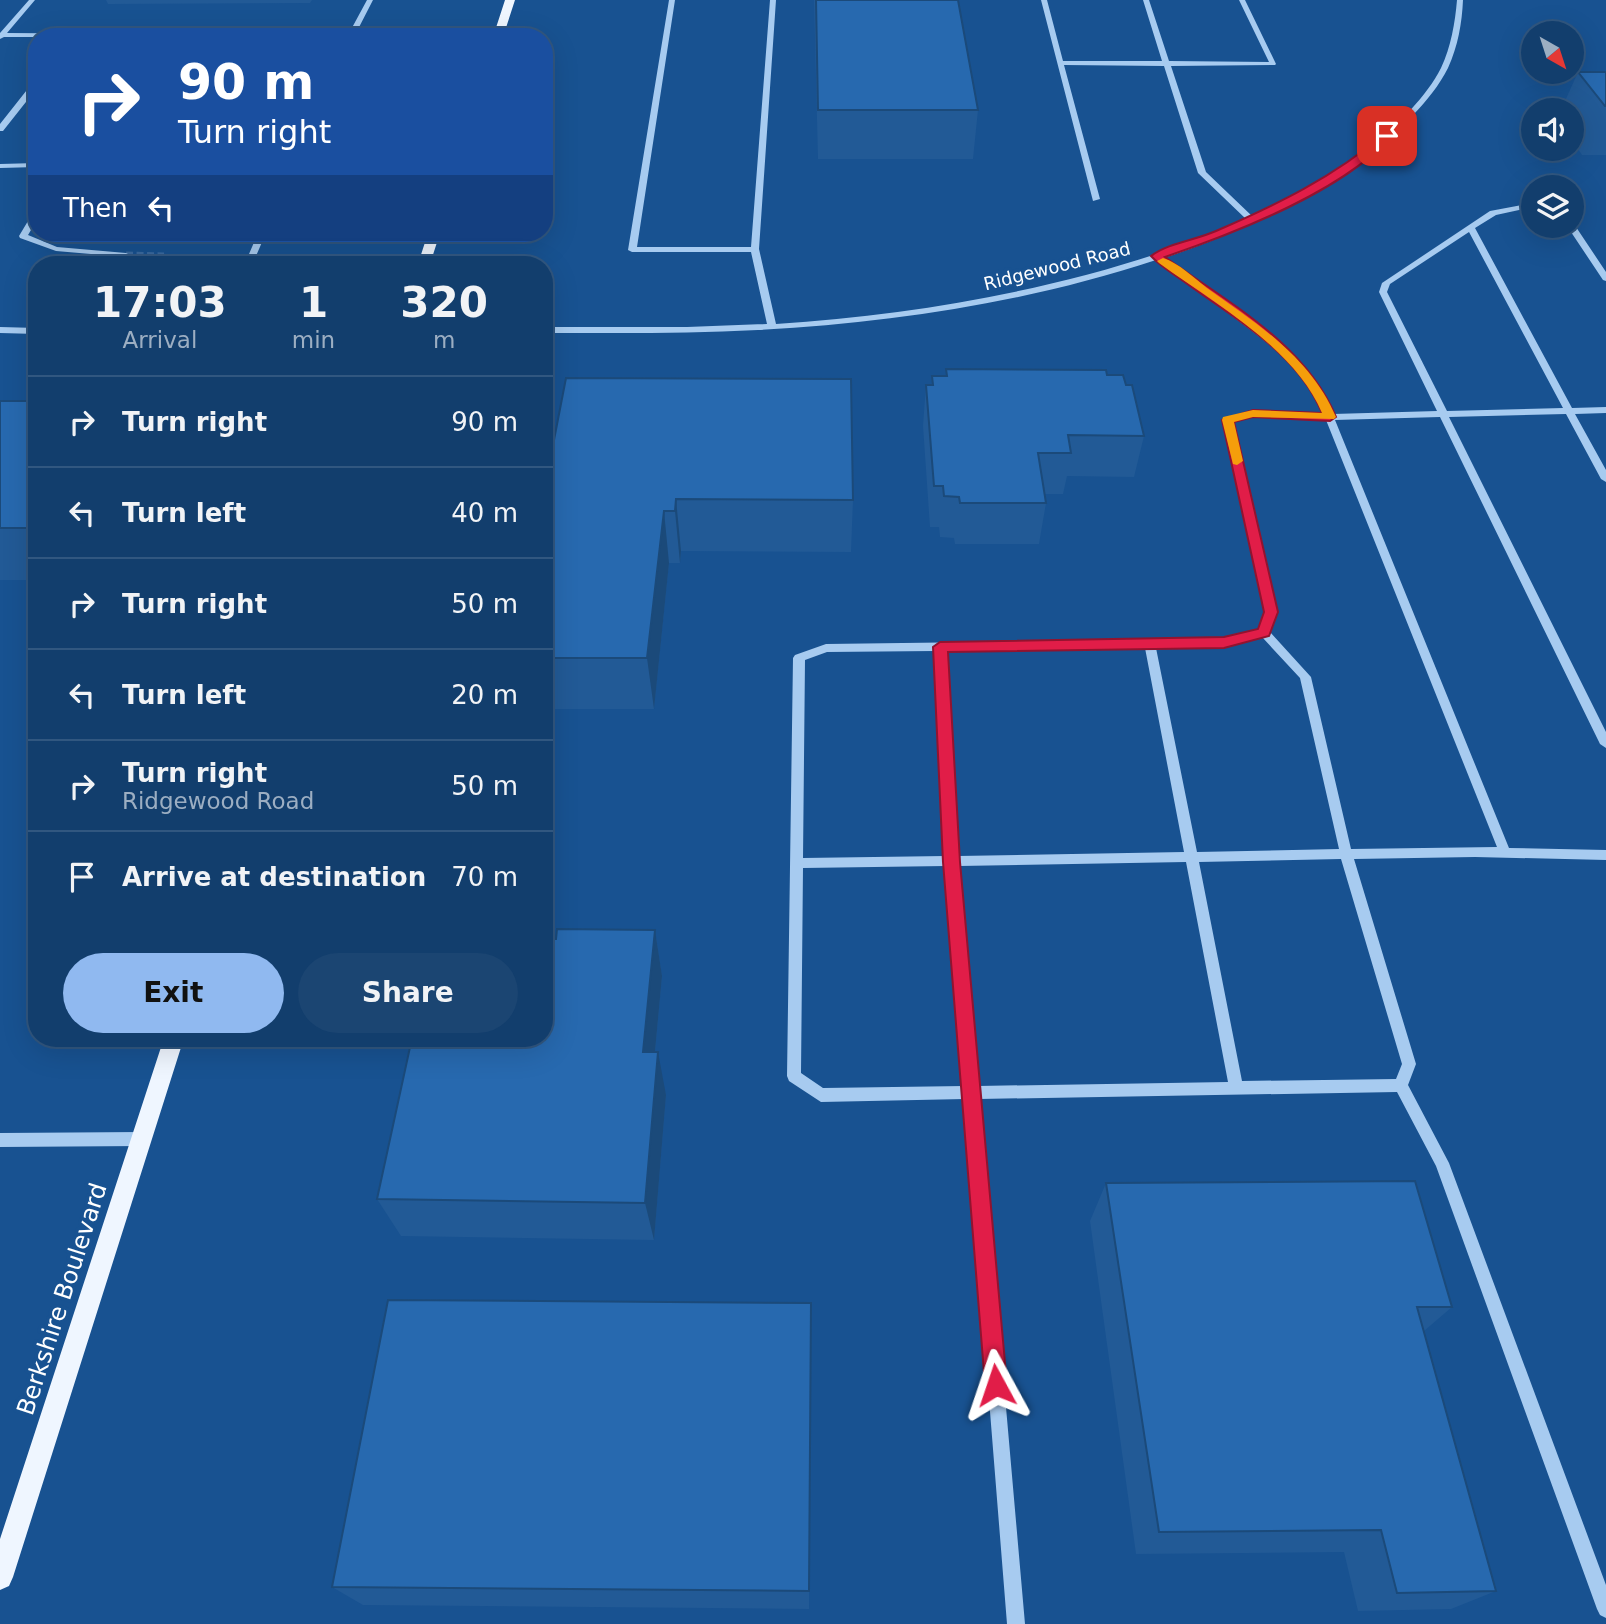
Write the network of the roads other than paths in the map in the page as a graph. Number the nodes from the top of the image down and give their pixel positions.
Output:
1 (32, 0) edge
2 (370, 0) edge
3 (510, 0) edge
4 (672, 0) edge
5 (773, 0) edge
6 (1044, 0) edge
7 (1146, 0) edge
8 (1242, 0) edge
9 (1460, 0) edge
10 (355, 28) edge
11 (501, 28) edge
12 (1, 36) edge
13 (28, 36) edge
14 (1061, 64) junction
15 (1168, 66) junction
16 (28, 94) edge
17 (0, 129) edge
18 (28, 165) edge
19 (0, 166) edge
20 (1096, 199) dead end
21 (1521, 207) edge
22 (1252, 220) junction
23 (1470, 227) junction
24 (1579, 238) edge
25 (38, 242) edge
26 (755, 249) junction
27 (127, 255) tunnel mouth
28 (164, 256) tunnel mouth
29 (252, 256) edge
30 (1157, 256) junction
31 (1606, 278) edge
32 (772, 326) junction
33 (0, 330) edge
34 (553, 330) edge
35 (28, 331) edge
36 (1606, 410) edge
37 (1569, 411) junction
38 (1443, 414) junction
39 (1330, 417) junction
40 (1606, 479) edge
41 (1264, 633) junction
42 (1150, 644) junction
43 (940, 647) junction
44 (1606, 744) edge
45 (1504, 850) junction
46 (1346, 854) junction
47 (1606, 855) edge
48 (1193, 857) junction
49 (952, 862) junction
50 (797, 863) junction
51 (171, 1047) edge
52 (1401, 1085) junction
53 (1236, 1088) junction
54 (971, 1092) junction
55 (142, 1139) junction
56 (0, 1140) edge
57 (0, 1577) edge
58 (1606, 1609) edge
59 (1016, 1624) edge

1 - 12 street
2 - 10 street
3 - 11 main road
4 - 26 street
5 - 26 street
6 - 14 street
7 - 15 street
8 - 15 street
9 - 22 street, Ridgewood Road
12 - 13 street
14 - 15 street
14 - 20 street
15 - 22 street
16 - 17 street
18 - 19 street
21 - 23 street
22 - 30 street, Ridgewood Road
23 - 37 street
23 - 38 street
24 - 31 street
25 - 27 lane
26 - 32 street
28 - 29 street
30 - 32 street, Ridgewood Road
30 - 39 street
32 - 34 street, Ridgewood Road
33 - 35 street
36 - 37 street
37 - 38 street
37 - 40 street
38 - 39 street
38 - 44 street
39 - 41 street
39 - 45 street
41 - 42 street
41 - 46 lane
42 - 43 street
42 - 48 street
43 - 49 street
43 - 50 street
45 - 46 street
45 - 47 street
46 - 48 street
46 - 52 street
48 - 49 street
48 - 53 street
49 - 50 street
49 - 54 street
50 - 54 street
51 - 55 main road, Berkshire Boulevard
52 - 53 street
52 - 58 street
53 - 54 street
54 - 59 lane
55 - 56 street
55 - 57 main road, Berkshire Boulevard

